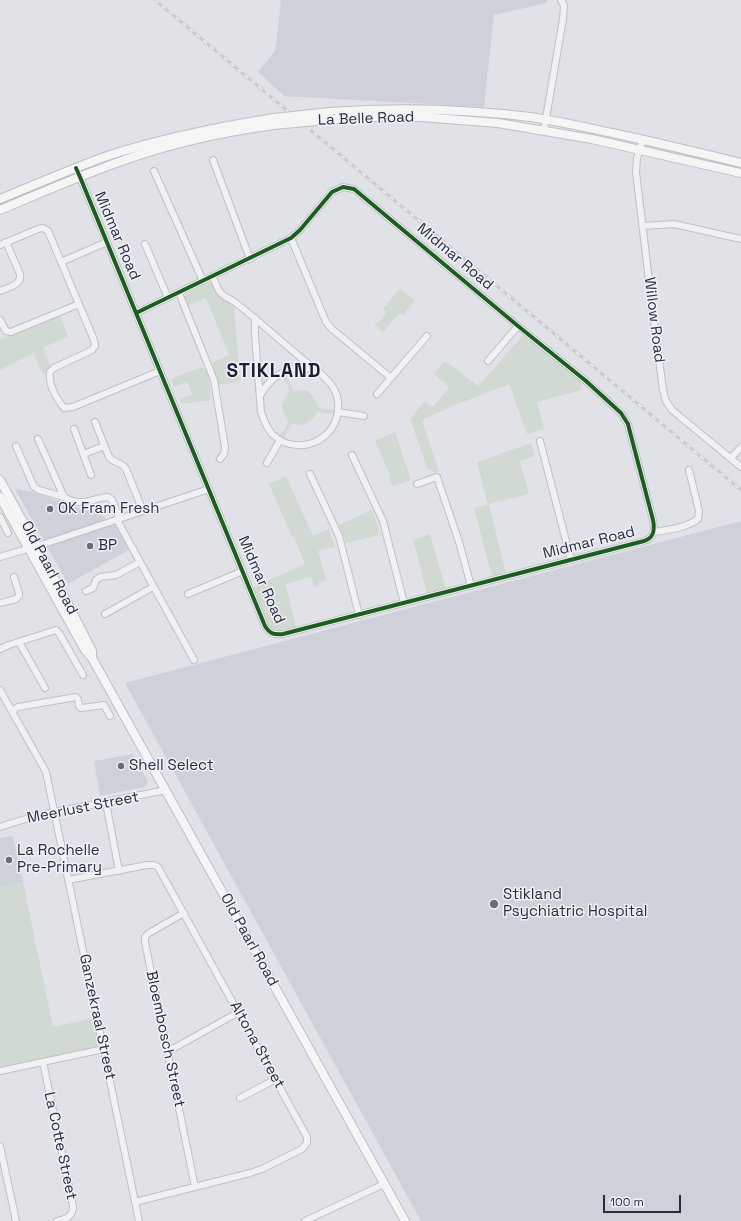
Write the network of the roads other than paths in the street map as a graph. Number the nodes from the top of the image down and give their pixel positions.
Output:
1 (561, 0) edge
2 (545, 119) junction
3 (274, 122) junction
4 (544, 130) junction
5 (643, 140) junction
6 (639, 150) junction
7 (213, 160) dead end
8 (117, 162) junction
9 (741, 163) edge
10 (76, 168) junction
11 (154, 171) dead end
12 (741, 173) edge
13 (80, 177) junction
14 (36, 184) junction
15 (0, 199) edge
16 (0, 210) edge
17 (642, 226) junction
18 (291, 238) junction
19 (741, 239) edge
20 (107, 242) junction
21 (3, 243) edge
22 (145, 244) dead end
23 (250, 259) junction
24 (61, 262) junction
25 (213, 277) junction
26 (203, 281) junction
27 (0, 291) edge
28 (179, 293) junction
29 (168, 298) junction
30 (79, 304) junction
31 (136, 314) junction
32 (255, 318) junction
33 (0, 320) edge
34 (518, 326) junction
35 (426, 336) dead end
36 (488, 361) dead end
37 (314, 368) junction
38 (160, 371) junction
39 (391, 378) junction
40 (261, 394) junction
41 (377, 394) dead end
42 (338, 412) junction
43 (364, 416) dead end
44 (95, 422) dead end
45 (74, 430) dead end
46 (38, 440) dead end
47 (280, 440) junction
48 (540, 441) dead end
49 (16, 446) dead end
50 (104, 446) junction
51 (741, 447) edge
52 (84, 454) junction
53 (352, 455) dead end
54 (731, 458) junction
55 (220, 459) dead end
56 (267, 463) dead end
57 (741, 467) edge
58 (689, 470) dead end
59 (91, 474) dead end
60 (310, 474) dead end
61 (0, 480) edge
62 (417, 484) dead end
63 (209, 489) junction
64 (0, 497) edge
65 (64, 497) junction
66 (143, 511) junction
67 (0, 518) edge
68 (119, 519) junction
69 (654, 532) junction
70 (8, 533) dead end
71 (33, 547) junction
72 (0, 557) edge
73 (571, 560) junction
74 (140, 562) junction
75 (243, 571) junction
76 (14, 577) dead end
77 (471, 586) junction
78 (154, 587) junction
79 (86, 591) dead end
80 (188, 594) dead end
81 (0, 603) edge
82 (404, 603) junction
83 (105, 614) dead end
84 (359, 615) junction
85 (19, 642) junction
86 (0, 649) edge
87 (194, 660) dead end
88 (83, 675) dead end
89 (45, 688) dead end
90 (0, 690) edge
91 (12, 711) junction
92 (110, 716) dead end
93 (166, 790) junction
94 (106, 802) junction
95 (55, 812) junction
96 (0, 827) edge
97 (119, 871) junction
98 (68, 880) junction
99 (184, 913) junction
100 (239, 1012) junction
101 (104, 1049) junction
102 (167, 1052) junction
103 (43, 1062) junction
104 (0, 1071) edge
105 (276, 1079) junction
106 (240, 1098) dead end
107 (0, 1146) edge
108 (384, 1184) junction
109 (195, 1187) junction
110 (135, 1202) junction
111 (16, 1221) edge
112 (57, 1221) edge
113 (139, 1221) edge
114 (305, 1221) edge
115 (405, 1221) edge

1 - 2 street
2 - 3 main road, La Belle Road, bridge
2 - 4 street
2 - 5 main road, La Belle Road
3 - 4 main road, La Belle Road, bridge
3 - 8 main road, La Belle Road
3 - 10 main road, La Belle Road
4 - 6 main road, La Belle Road
5 - 6 street, Willow Road
5 - 9 main road, La Belle Road
6 - 12 main road, La Belle Road
6 - 17 street, Willow Road
7 - 23 street
8 - 10 main road
8 - 13 main road, La Belle Road
10 - 13 street, Midmar Road
10 - 14 main road, La Belle Road
11 - 26 street
13 - 14 main road
13 - 16 main road, La Belle Road
13 - 20 street, Midmar Road
14 - 15 main road, La Belle Road
17 - 19 street
17 - 54 street, Willow Road
18 - 23 street, Midmar Road
18 - 34 street, Midmar Road
18 - 39 street
20 - 24 street
20 - 31 street, Midmar Road
21 - 24 street
21 - 27 street
22 - 29 street
23 - 25 street, Midmar Road
24 - 30 street
25 - 26 street, Midmar Road
25 - 32 street
26 - 28 street, Midmar Road
28 - 29 street, Midmar Road
28 - 55 street
29 - 31 street, Midmar Road
30 - 33 street
30 - 38 street
31 - 38 street, Midmar Road
32 - 37 street
32 - 40 street
34 - 36 street
34 - 69 street, Midmar Road
35 - 39 street
37 - 40 street
37 - 42 street
38 - 63 street, Midmar Road
39 - 41 street
40 - 47 street
42 - 43 street
42 - 47 street
44 - 50 street
45 - 52 street
46 - 65 street
47 - 56 street
48 - 73 street
49 - 65 street
50 - 52 street
50 - 66 street
51 - 54 street
52 - 59 street
53 - 82 street
54 - 57 street, Willow Road
58 - 69 street
60 - 84 street
61 - 71 main road, Old Paarl Road
62 - 77 street
63 - 66 street
63 - 75 street, Midmar Road
64 - 71 main road, Old Paarl Road
65 - 68 street
66 - 68 street
67 - 70 street
68 - 71 street
68 - 74 street
69 - 73 street, Midmar Road
71 - 72 street
71 - 93 main road, Old Paarl Road
73 - 77 street, Midmar Road
74 - 78 street
74 - 79 street
75 - 80 street
75 - 84 street, Midmar Road
76 - 81 street
77 - 82 street, Midmar Road
78 - 83 street
78 - 87 street
82 - 84 street, Midmar Road
85 - 86 street
85 - 88 street
85 - 89 street
90 - 91 street, Ganzekraal Street
91 - 92 street
91 - 95 street, Ganzekraal Street
93 - 94 street, Meerlust Street
93 - 108 main road, Old Paarl Road
94 - 95 street, Meerlust Street
94 - 97 street
95 - 96 street, Meerlust Street
95 - 98 street, Ganzekraal Street
97 - 98 street, Altona Street
97 - 99 street, Altona Street
98 - 101 street, Ganzekraal Street
99 - 100 street, Altona Street
99 - 102 street, Bloembosch Street
100 - 102 street
100 - 105 street, Altona Street
101 - 103 street
101 - 110 street, Ganzekraal Street
102 - 109 street, Bloembosch Street
103 - 104 street
103 - 112 street, La Cotte Street
105 - 106 street
105 - 109 street, Altona Street
107 - 111 street
108 - 114 street
108 - 115 main road, Old Paarl Road
109 - 110 street, Altona Street
110 - 113 street, Ganzekraal Street

